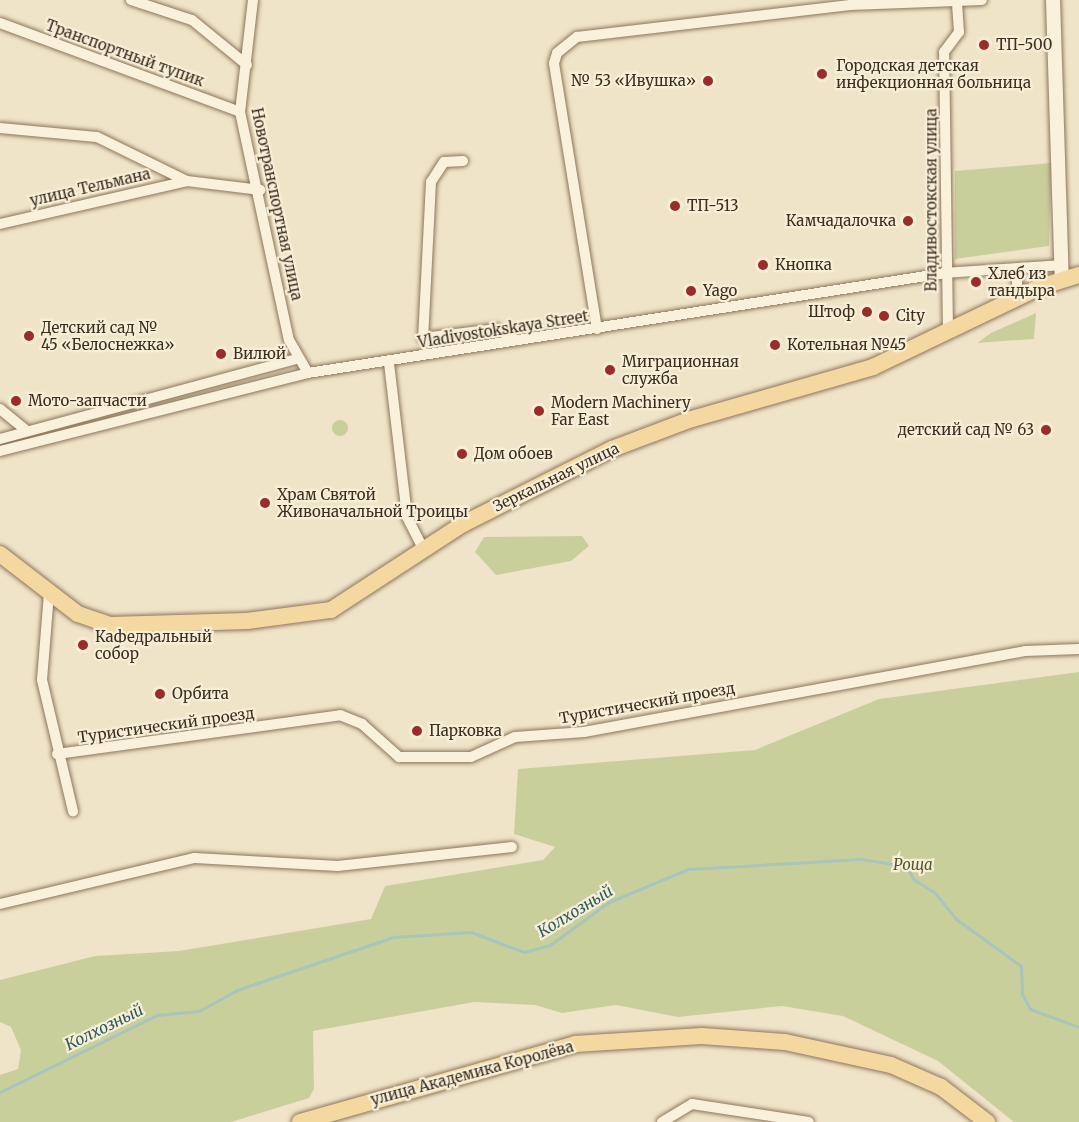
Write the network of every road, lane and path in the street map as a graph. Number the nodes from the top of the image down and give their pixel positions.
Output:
1 (130, 0) edge
2 (253, 0) edge
3 (982, 0) edge
4 (1053, 0) edge
5 (957, 1) edge
6 (0, 23) edge
7 (247, 65) junction
8 (240, 112) junction
9 (0, 128) edge
10 (463, 161) dead end
11 (187, 181) junction
12 (260, 190) junction
13 (0, 224) edge
14 (1017, 272) junction
15 (945, 273) junction
16 (1068, 273) edge
17 (1017, 297) junction
18 (597, 329) junction
19 (948, 332) junction
20 (516, 340) junction
21 (297, 359) junction
22 (389, 363) junction
23 (308, 373) junction
24 (0, 409) edge
25 (27, 431) junction
26 (0, 439) edge
27 (0, 451) edge
28 (423, 548) junction
29 (3, 554) edge
30 (49, 593) junction
31 (1079, 649) edge
32 (57, 754) junction
33 (73, 811) dead end
34 (512, 847) dead end
35 (0, 904) edge
36 (300, 1122) edge
37 (662, 1122) edge
38 (809, 1122) edge
39 (987, 1122) edge

1 - 7 street
2 - 7 street, Новотранспортная улица
3 - 5 street
4 - 16 street
5 - 15 street, Владивостокская улица
5 - 18 street
6 - 8 street, Транспортный тупик
7 - 8 street, Новотранспортная улица
8 - 12 street, Новотранспортная улица
9 - 11 street
10 - 20 street
11 - 12 street
11 - 13 street, улица Тельмана
12 - 21 street, Новотранспортная улица
14 - 15 street, Vladivostokskaya Street
14 - 16 street, Vladivostokskaya Street
14 - 17 street
15 - 18 street, Vladivostokskaya Street
15 - 19 street, Владивостокская улица
16 - 17 main road, Зеркальная улица
17 - 19 main road, Зеркальная улица
18 - 20 street, Vladivostokskaya Street
19 - 28 main road, Зеркальная улица
20 - 22 street, Vladivostokskaya Street
21 - 23 street, Новотранспортная улица
21 - 25 street
22 - 23 street, Vladivostokskaya Street
22 - 28 street
23 - 27 street, Vladivostokskaya Street
24 - 25 street
25 - 26 street
28 - 30 main road, Зеркальная улица
29 - 30 main road, Зеркальная улица
30 - 32 street
31 - 32 street, Туристический проезд
32 - 33 street
34 - 35 street
36 - 39 main road, улица Академика Королёва
37 - 38 street

